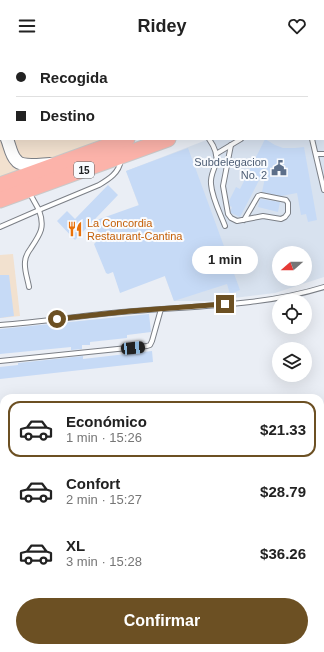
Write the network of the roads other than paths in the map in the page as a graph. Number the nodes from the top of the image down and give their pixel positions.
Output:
1 (7, 140) edge
2 (159, 140) edge
3 (210, 140) edge
4 (239, 140) edge
5 (312, 140) edge
6 (123, 144) edge
7 (231, 145) junction
8 (216, 154) junction
9 (316, 154) junction
10 (324, 154) edge
11 (57, 164) junction
12 (0, 185) edge
13 (28, 190) junction
14 (324, 190) edge
15 (0, 200) edge
16 (39, 210) junction
17 (244, 220) junction
18 (225, 226) dead end
19 (0, 227) edge
20 (30, 287) dead end
21 (324, 287) edge
22 (161, 309) junction
23 (0, 325) edge
24 (0, 361) edge

1 - 11 street
2 - 6 highway, 15
3 - 8 lane
4 - 7 lane
5 - 9 lane
6 - 11 highway, 15
6 - 13 highway, 15
6 - 16 lane
7 - 8 lane
7 - 17 lane
8 - 18 lane
9 - 10 lane
9 - 14 lane
11 - 12 highway, 15
13 - 15 highway, 15
13 - 16 lane
16 - 19 lane
16 - 20 lane
17 - 17 lane
21 - 22 lane
22 - 23 lane
22 - 24 lane

